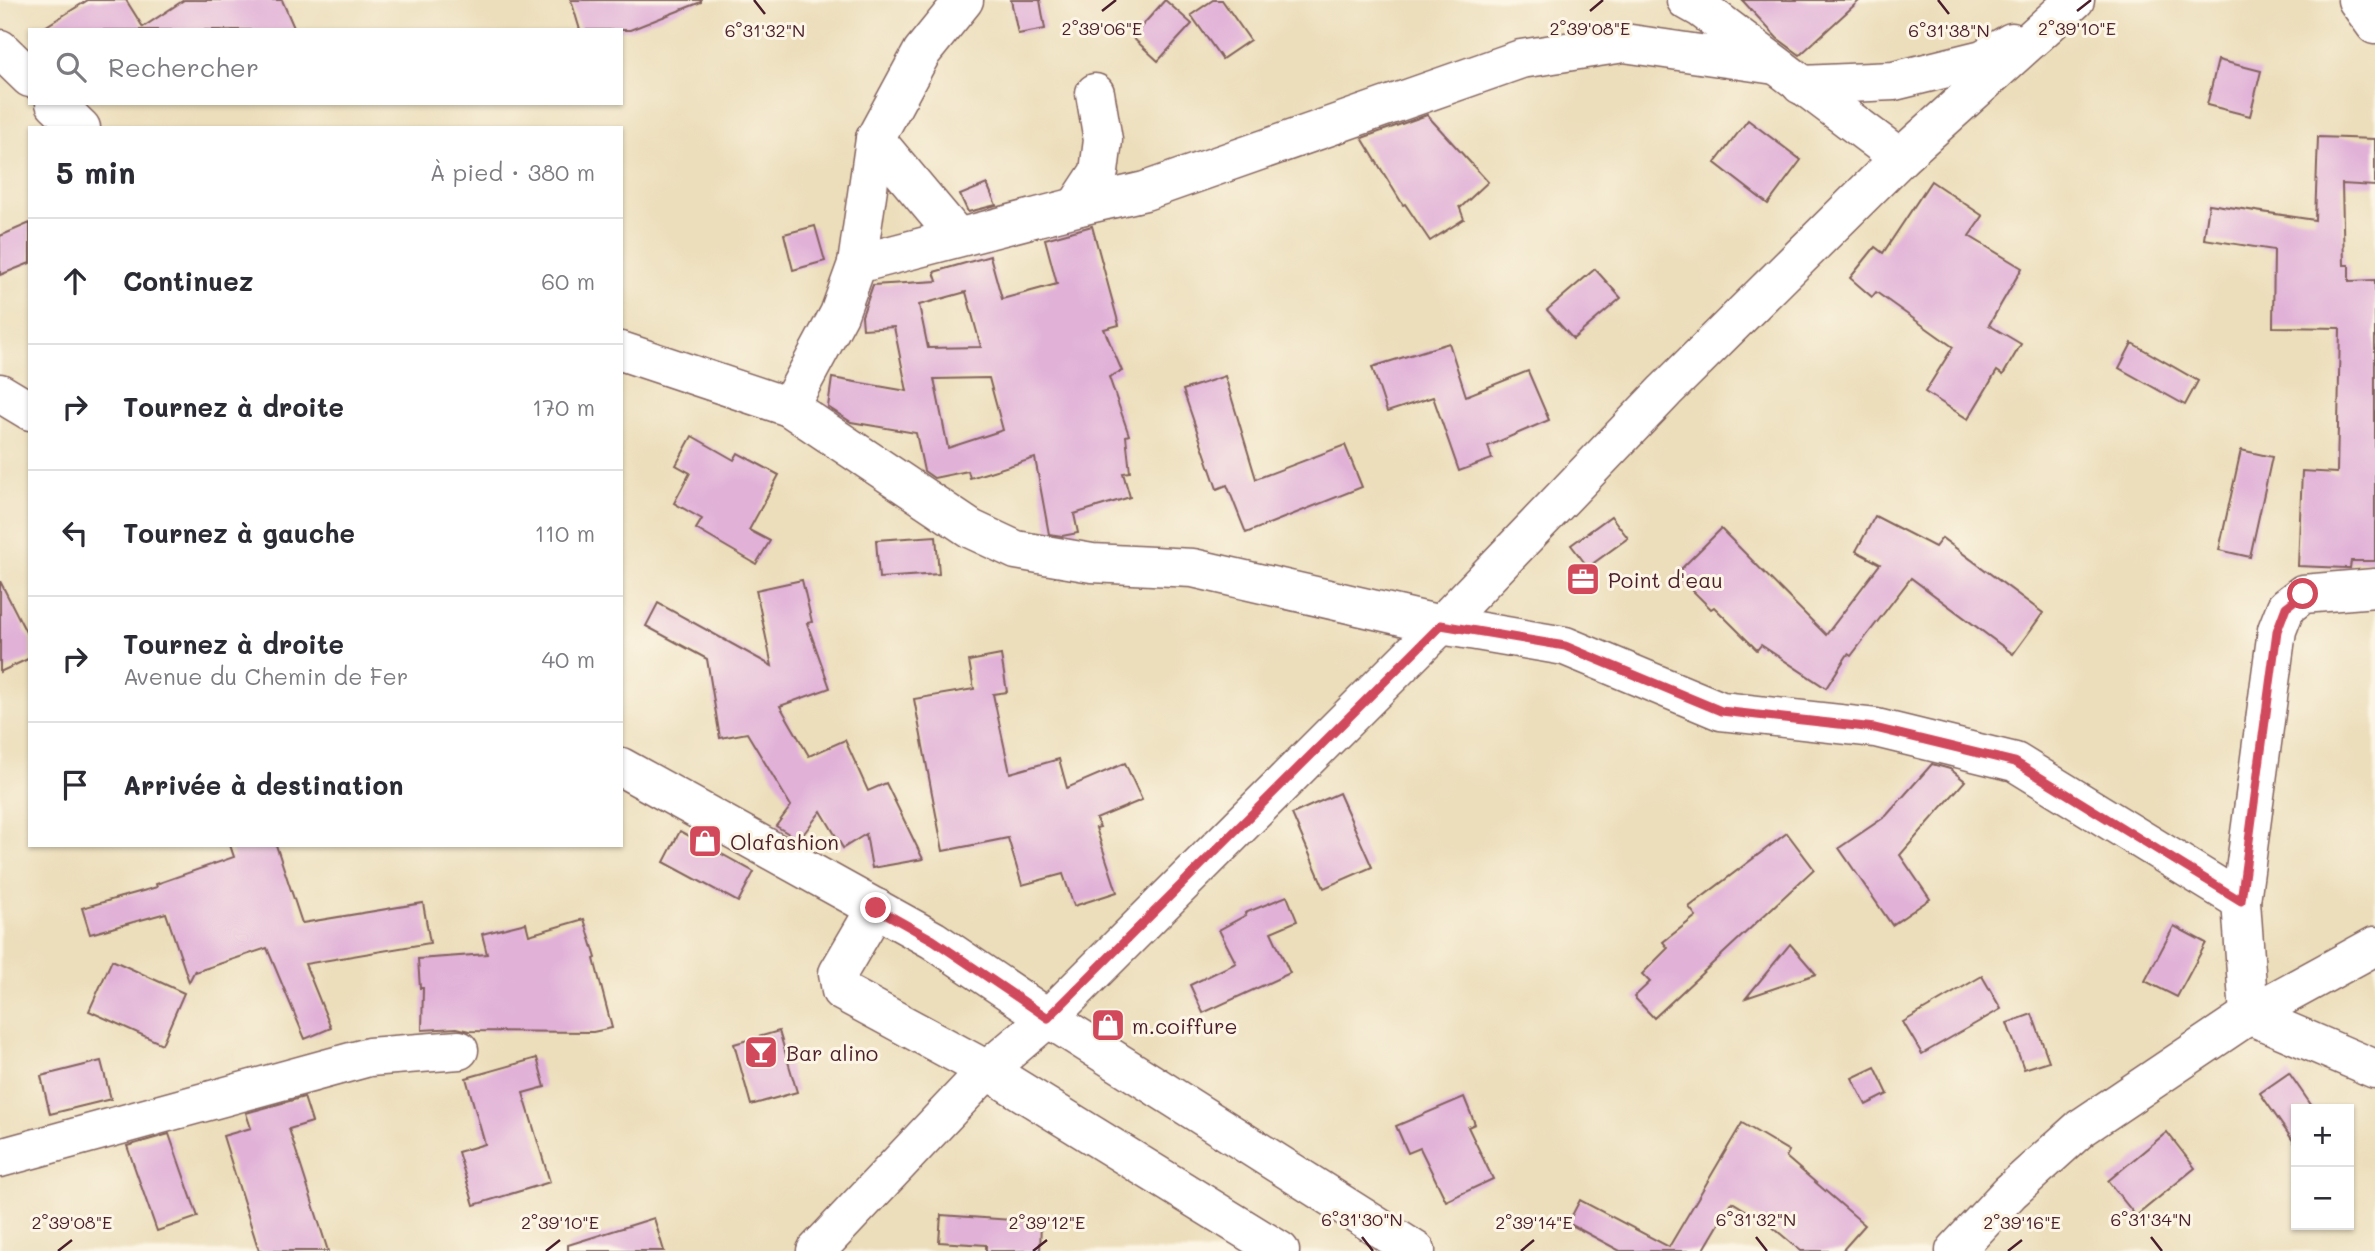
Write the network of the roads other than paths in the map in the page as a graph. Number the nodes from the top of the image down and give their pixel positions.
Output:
1 (964, 0) edge
2 (1686, 0) edge
3 (2357, 0) edge
4 (2066, 8) edge
5 (2375, 25) edge
6 (0, 49) edge
7 (1788, 75) junction
8 (28, 76) edge
9 (1096, 93) dead end
10 (57, 105) edge
11 (79, 126) edge
12 (876, 139) junction
13 (1900, 158) junction
14 (1076, 206) junction
15 (957, 237) junction
16 (857, 264) junction
17 (623, 357) edge
18 (0, 393) edge
19 (789, 407) junction
20 (28, 410) edge
21 (2375, 588) edge
22 (1441, 625) junction
23 (623, 768) edge
24 (2241, 901) junction
25 (876, 908) junction
26 (2375, 946) edge
27 (2249, 1015) junction
28 (1048, 1018) junction
29 (459, 1050) dead end
30 (2375, 1069) edge
31 (987, 1070) junction
32 (0, 1158) edge
33 (816, 1251) edge
34 (1280, 1251) edge
35 (1416, 1251) edge
36 (1955, 1251) edge

1 - 12 street
2 - 7 street
3 - 5 street
4 - 7 street
4 - 13 street
6 - 8 street
7 - 13 street
7 - 14 street
9 - 14 street
10 - 11 street
12 - 15 street
12 - 16 street
13 - 22 street
14 - 15 street
15 - 16 street
16 - 19 street
17 - 19 street
18 - 20 street
19 - 22 street
21 - 24 street
22 - 24 street
22 - 28 street
23 - 25 street
24 - 27 street
25 - 28 street
25 - 31 street
26 - 27 street
27 - 30 street
27 - 36 street
28 - 31 street
28 - 35 street
29 - 32 street
31 - 33 street
31 - 34 street

